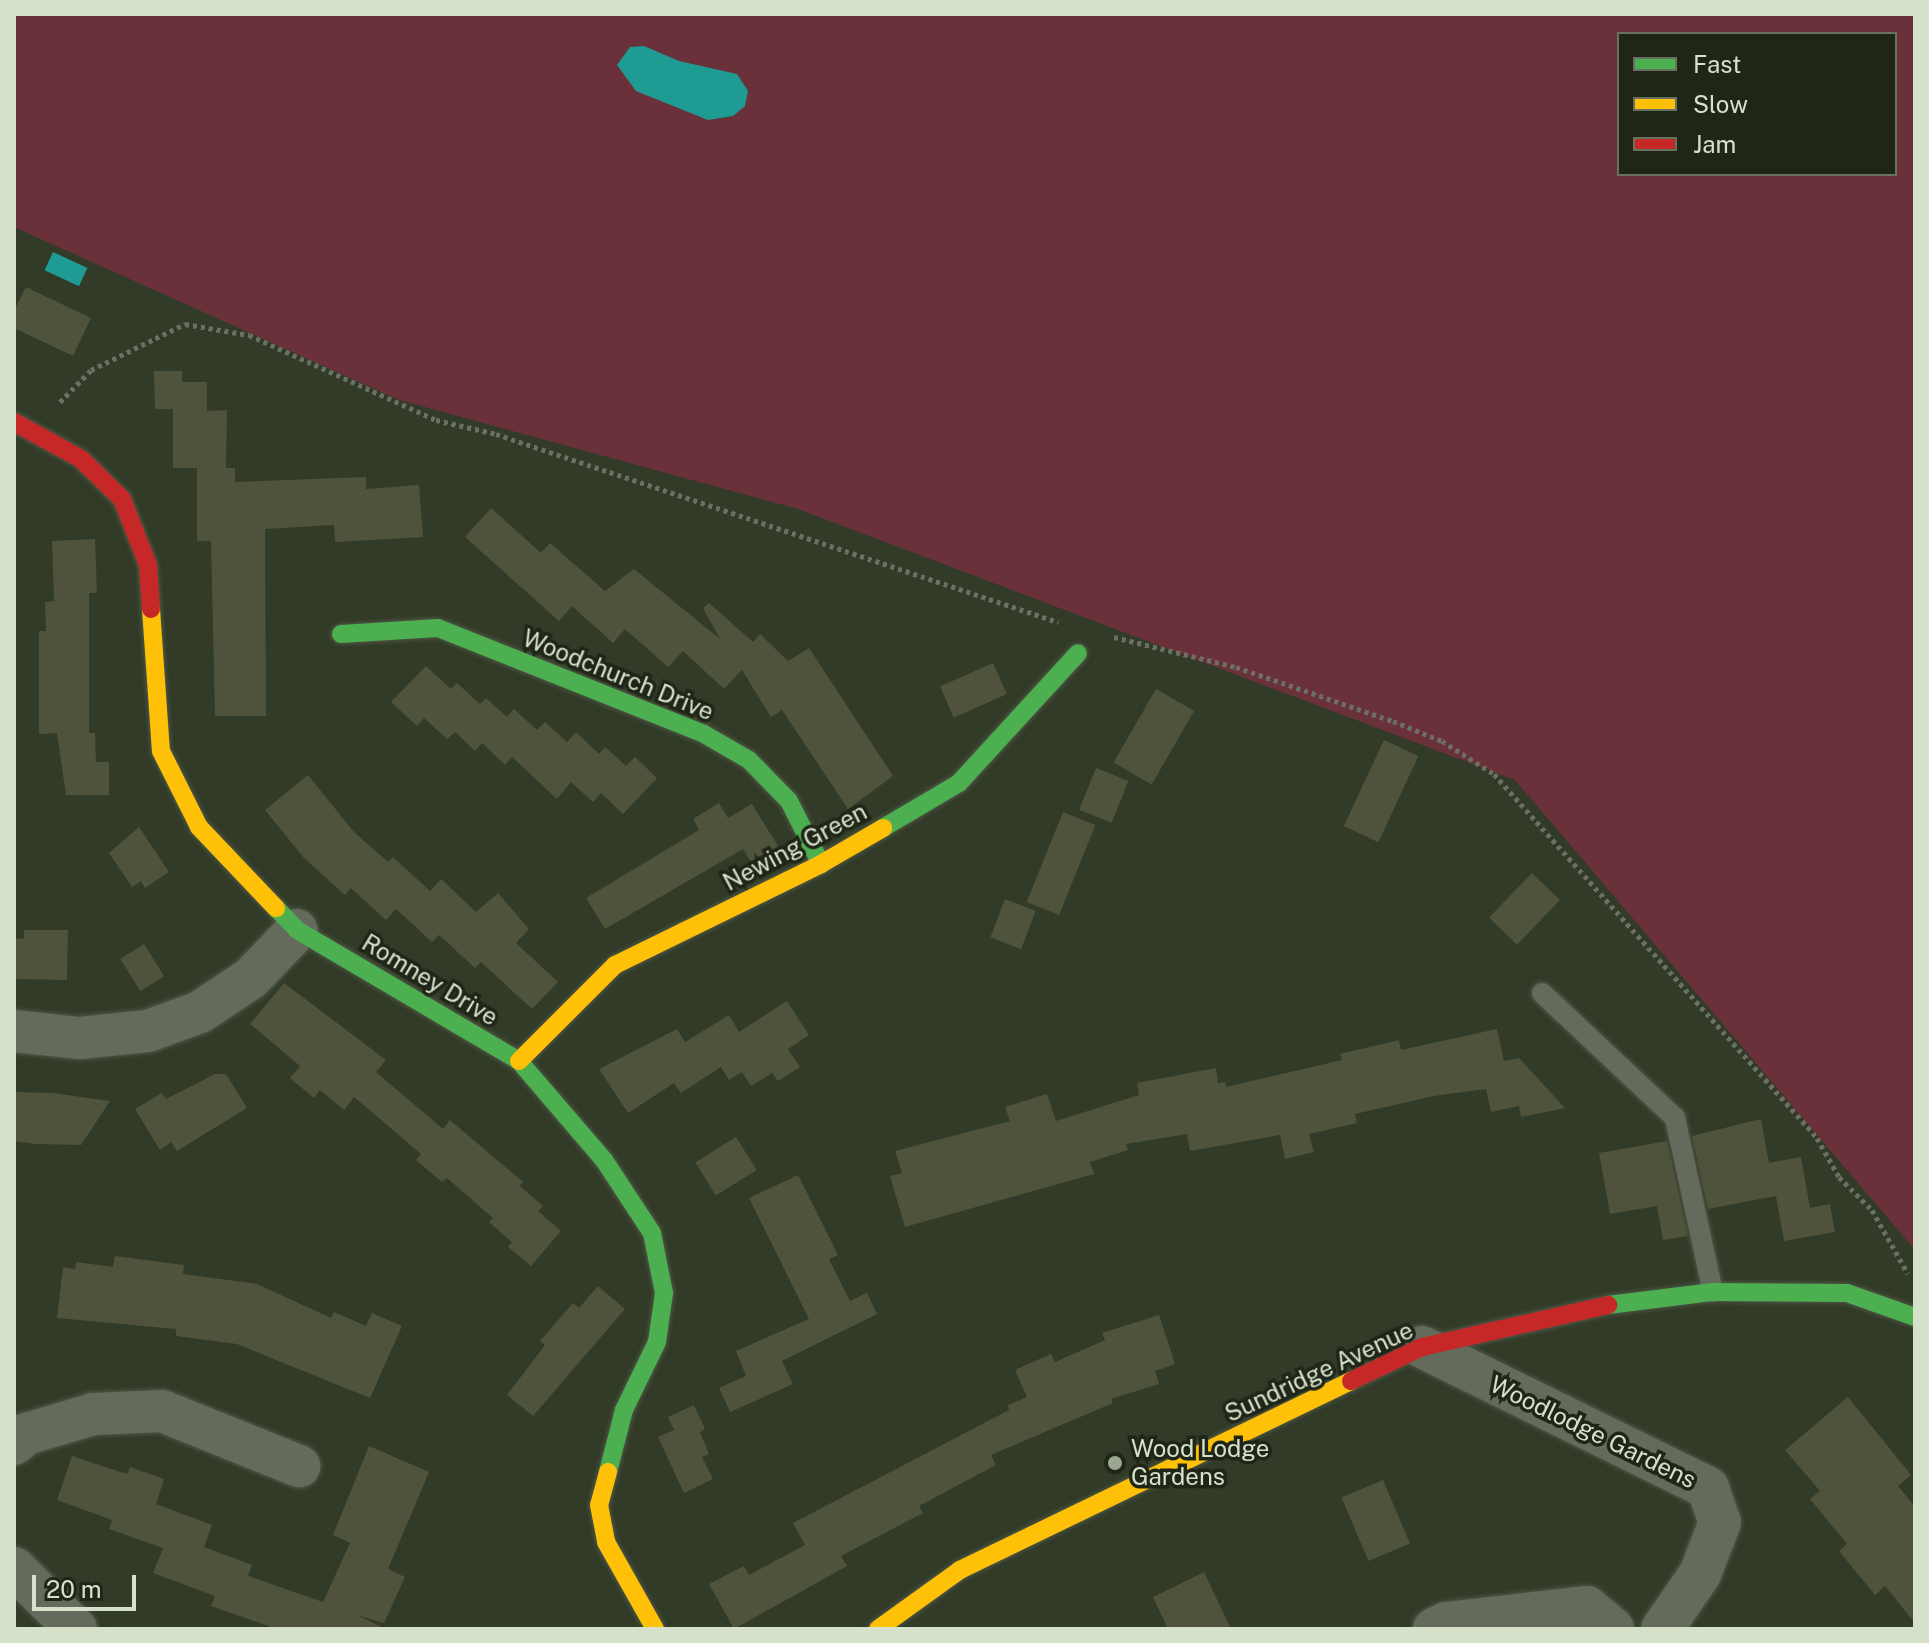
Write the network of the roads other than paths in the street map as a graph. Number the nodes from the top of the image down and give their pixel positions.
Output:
1 (14, 422) edge
2 (341, 634) dead end
3 (1078, 653) dead end
4 (821, 864) junction
5 (297, 930) junction
6 (1542, 993) dead end
7 (14, 1031) edge
8 (519, 1061) junction
9 (1713, 1292) junction
10 (1915, 1317) edge
11 (1422, 1347) junction
12 (14, 1444) edge
13 (299, 1466) dead end
14 (17, 1584) edge
15 (76, 1629) edge
16 (655, 1629) edge
17 (878, 1629) edge
18 (1434, 1629) edge
19 (1613, 1629) edge
20 (1662, 1629) edge

1 - 5 street, Romney Drive
2 - 4 street, Woodchurch Drive
3 - 4 street, Newing Green
4 - 8 street, Newing Green
5 - 7 street
5 - 8 street, Romney Drive
6 - 9 lane
8 - 16 street, Romney Drive
9 - 10 street, Sundridge Avenue
9 - 11 street, Sundridge Avenue
11 - 17 street, Sundridge Avenue
11 - 20 street, Woodlodge Gardens
12 - 13 street
14 - 15 street
18 - 19 street

